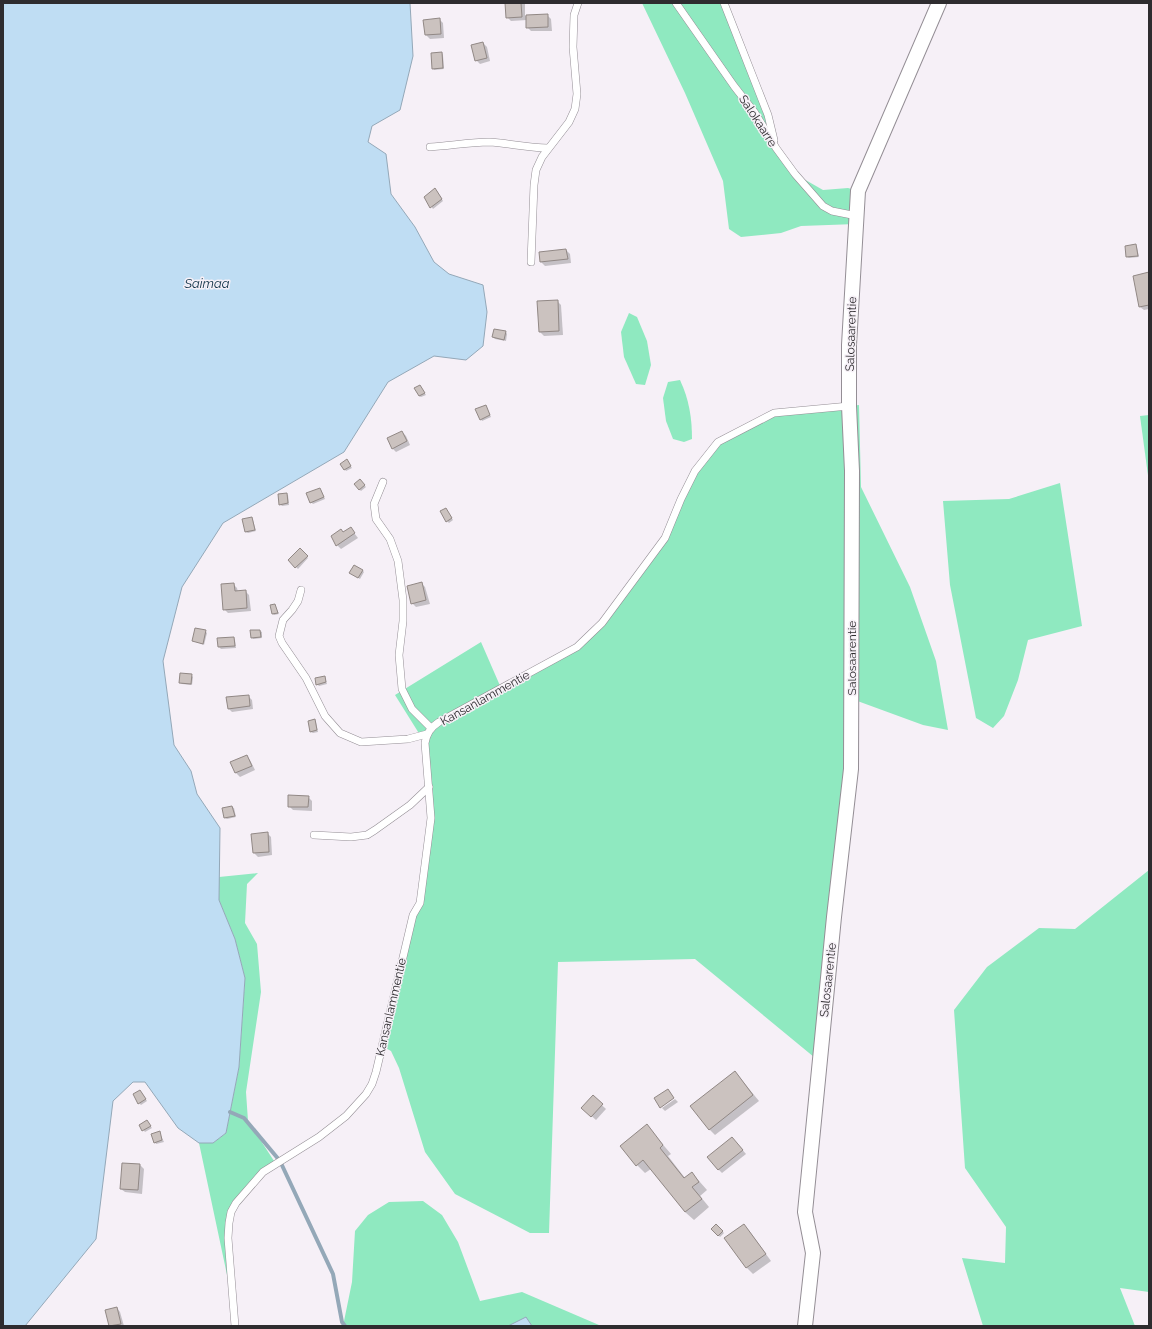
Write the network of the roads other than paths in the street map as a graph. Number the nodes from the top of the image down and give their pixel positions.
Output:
1 (578, 3) edge
2 (676, 3) edge
3 (724, 3) edge
4 (939, 3) edge
5 (549, 146) junction
6 (430, 147) dead end
7 (776, 148) junction
8 (857, 216) junction
9 (530, 262) dead end
10 (849, 406) junction
11 (383, 482) dead end
12 (301, 590) dead end
13 (429, 731) junction
14 (428, 787) junction
15 (314, 835) dead end
16 (235, 1326) edge
17 (805, 1326) edge

1 - 5 lane
2 - 7 lane, Salokaarre
3 - 7 lane
4 - 8 street, Salosaarentie
5 - 6 lane
5 - 9 lane
7 - 8 lane, Salokaarre
8 - 10 street, Salosaarentie
10 - 13 lane, Kansanlammentie
10 - 17 street, Salosaarentie
11 - 13 lane
12 - 13 lane
13 - 14 lane, Kansanlammentie
14 - 15 lane
14 - 16 lane, Kansanlammentie

